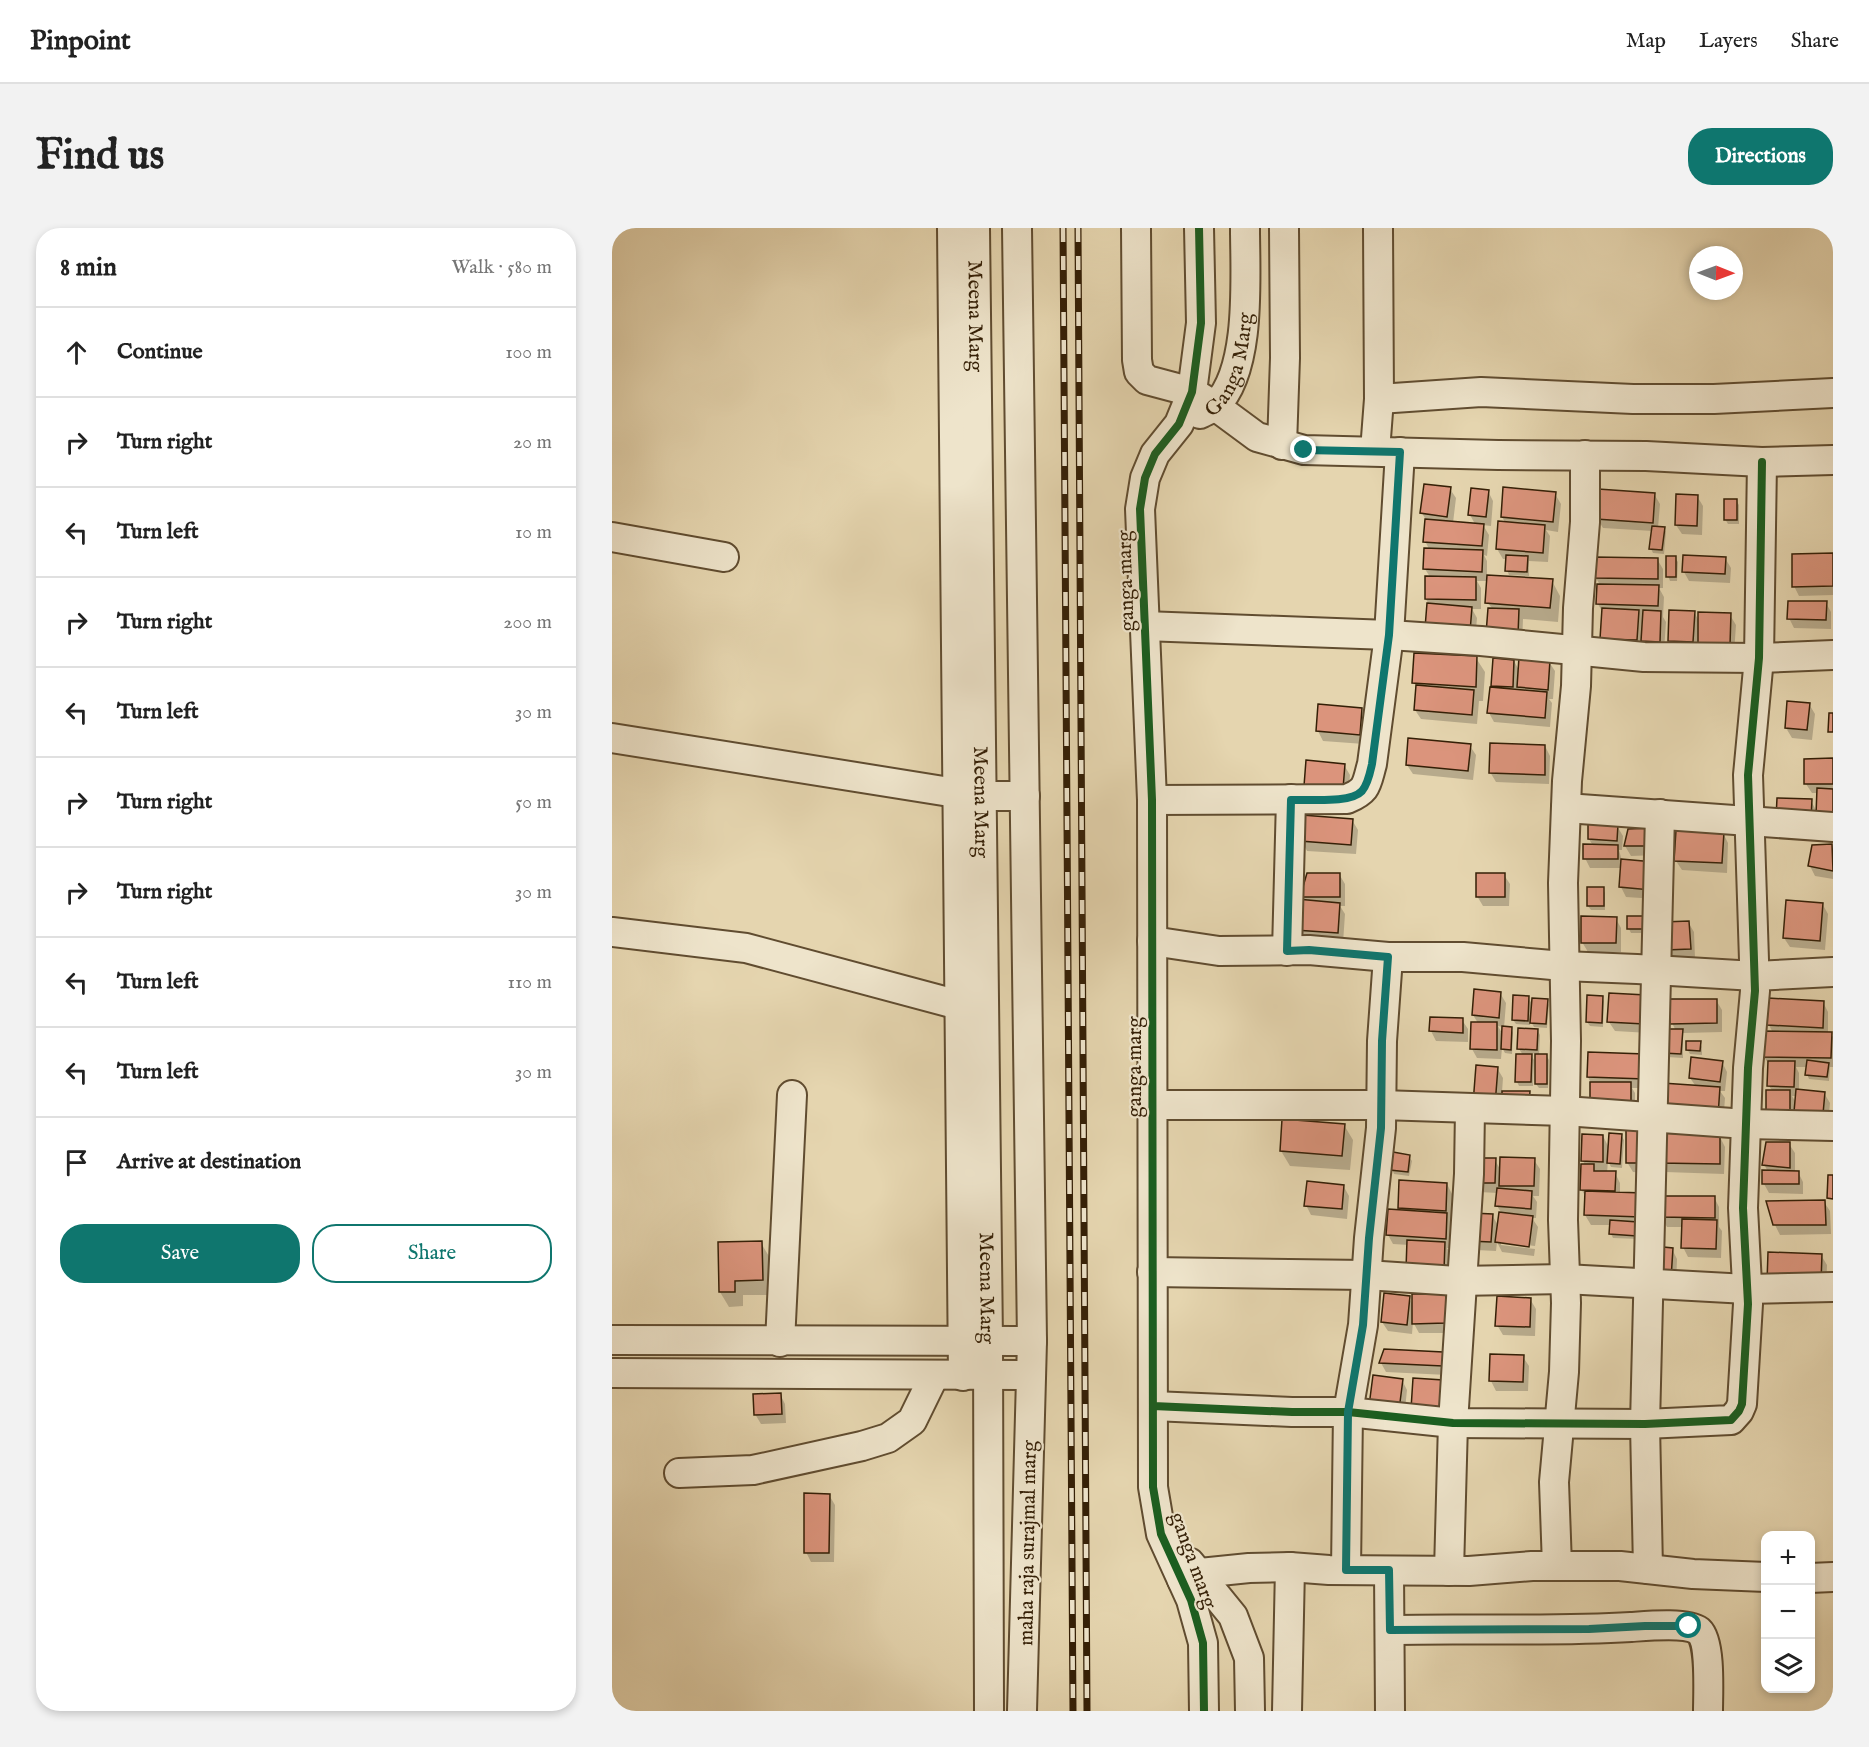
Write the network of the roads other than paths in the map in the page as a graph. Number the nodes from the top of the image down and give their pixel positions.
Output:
1 (952, 228) edge
2 (975, 228) edge
3 (1017, 228) edge
4 (1136, 228) edge
5 (1199, 228) edge
6 (1245, 228) edge
7 (1284, 228) edge
8 (1378, 228) edge
9 (1833, 393) edge
10 (1204, 399) junction
11 (1379, 399) junction
12 (1179, 424) joint
13 (1282, 445) junction
14 (1388, 451) junction
15 (1585, 455) junction
16 (1833, 460) edge
17 (1762, 462) junction
18 (612, 537) edge
19 (724, 556) dead end
20 (1144, 626) junction
21 (1389, 635) junction
22 (1577, 649) junction
23 (1833, 655) edge
24 (1759, 658) junction
25 (612, 738) edge
26 (969, 795) junction
27 (1025, 796) junction
28 (1152, 800) junction
29 (1291, 800) junction
30 (1566, 808) junction
31 (1660, 814) junction
32 (1750, 820) junction
33 (1833, 827) edge
34 (612, 932) edge
35 (1152, 941) junction
36 (1287, 951) junction
37 (1388, 957) junction
38 (1563, 966) junction
39 (1656, 970) junction
40 (1833, 972) edge
41 (1755, 976) junction
42 (959, 1005) junction
43 (792, 1095) dead end
44 (1152, 1105) junction
45 (1381, 1105) junction
46 (1470, 1109) junction
47 (1565, 1111) junction
48 (1653, 1118) junction
49 (1746, 1124) junction
50 (1833, 1126) edge
51 (1152, 1272) junction
52 (1366, 1275) junction
53 (1565, 1279) junction
54 (1461, 1281) junction
55 (1649, 1283) junction
56 (1833, 1287) edge
57 (1747, 1289) junction
58 (612, 1340) edge
59 (1032, 1341) junction
60 (780, 1342) junction
61 (975, 1342) junction
62 (612, 1373) edge
63 (1031, 1375) junction
64 (933, 1376) junction
65 (975, 1376) junction
66 (1153, 1406) junction
67 (1348, 1412) junction
68 (1453, 1423) junction
69 (1645, 1424) junction
70 (1559, 1425) junction
71 (679, 1473) dead end
72 (1557, 1566) junction
73 (1290, 1567) junction
74 (1648, 1569) junction
75 (1346, 1570) junction
76 (1389, 1570) junction
77 (1449, 1571) junction
78 (1191, 1577) junction
79 (1761, 1577) edge
80 (1833, 1577) edge
81 (1815, 1578) edge
82 (1390, 1630) junction
83 (988, 1711) edge
84 (1023, 1711) edge
85 (1204, 1711) edge
86 (1250, 1711) edge
87 (1287, 1711) edge
88 (1390, 1711) edge
89 (1708, 1711) edge

1 - 26 street
2 - 26 street, Meena Marg
3 - 27 street, maha raja surajmal marg
4 - 10 street
5 - 10 street, Ganga Marg
6 - 10 street, Ganga Marg
7 - 13 street
8 - 11 street
9 - 11 street
10 - 12 street, Ganga Marg
10 - 13 street
11 - 14 street
12 - 20 street, ganga marg
13 - 14 street
14 - 15 street
14 - 21 street
15 - 17 street
15 - 22 street
16 - 17 street
17 - 24 street
18 - 19 street
20 - 21 street
20 - 28 street, ganga marg
21 - 22 street
21 - 29 street
22 - 24 street
22 - 30 street
23 - 24 street
24 - 32 street
25 - 26 street
26 - 27 street
26 - 42 street
26 - 61 street, Meena Marg
27 - 59 street, maha raja surajmal marg
28 - 29 street
28 - 35 street, ganga marg
29 - 36 street
30 - 31 street
30 - 38 street
31 - 32 street
31 - 39 street
32 - 33 street
32 - 41 street
34 - 42 street
35 - 36 street
35 - 44 street, ganga marg
36 - 37 street
37 - 38 street
37 - 45 street
38 - 39 street
38 - 47 street
39 - 41 street
39 - 48 street
40 - 41 street
41 - 49 street
42 - 61 street
43 - 60 street
44 - 45 street
44 - 51 street, ganga marg
45 - 46 street
45 - 52 street
46 - 47 street
46 - 54 street
47 - 48 street
47 - 53 street
48 - 49 street
48 - 55 street
49 - 50 street
49 - 57 street
51 - 52 street
51 - 66 street, ganga marg
52 - 54 street
52 - 67 street
53 - 54 street
53 - 55 street
53 - 70 street
54 - 68 street
55 - 57 street
55 - 69 street
56 - 57 street
57 - 69 street
58 - 60 street
59 - 61 street
59 - 63 street, maha raja surajmal marg
60 - 61 street
61 - 65 street, Meena Marg
62 - 64 street
63 - 65 street
63 - 84 street, maha raja surajmal marg
64 - 65 street
64 - 71 street
65 - 83 street, maha raja surajmal marg
66 - 67 street
66 - 78 street, ganga marg
67 - 68 street
67 - 75 street
68 - 70 street
68 - 77 street
69 - 70 street
69 - 74 street
70 - 72 street
72 - 74 street
72 - 77 street
73 - 75 street
73 - 78 street
73 - 87 street
74 - 79 street
75 - 76 street
76 - 77 street
76 - 82 street
78 - 85 street, ganga marg
78 - 86 street, ganga marg
80 - 81 street
82 - 88 street
82 - 89 street

